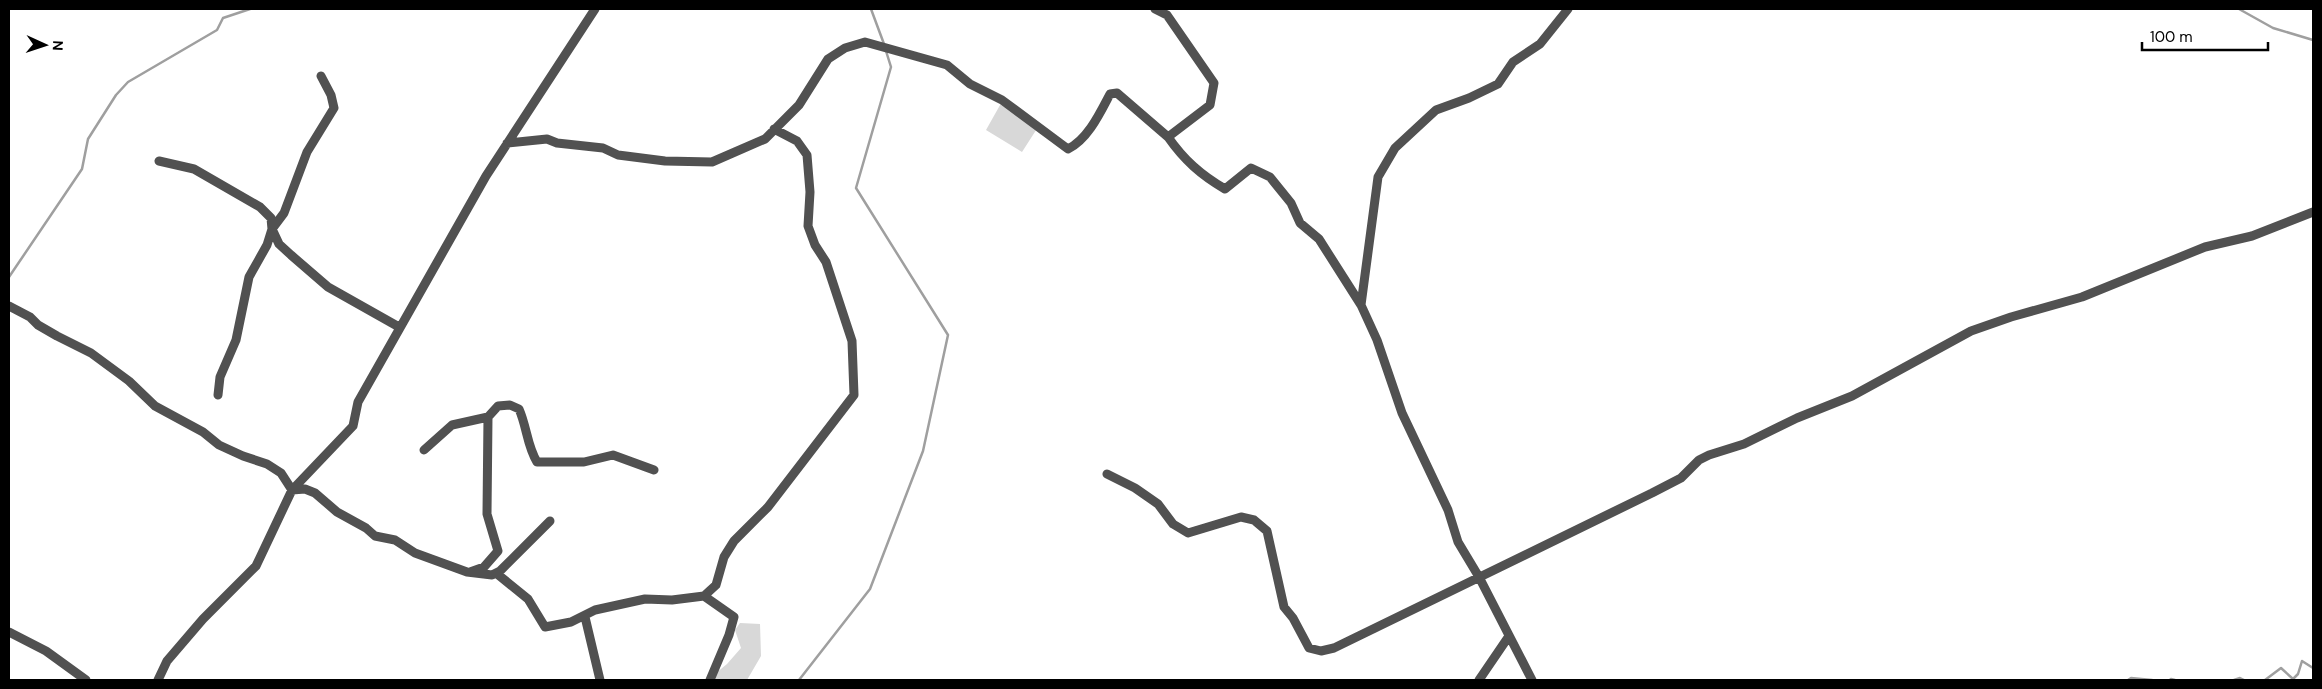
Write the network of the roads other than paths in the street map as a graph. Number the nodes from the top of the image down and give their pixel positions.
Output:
1 (594, 9) edge
2 (1155, 9) edge
3 (1568, 9) edge
4 (321, 76) dead end
5 (774, 129) junction
6 (1168, 137) junction
7 (508, 144) junction
8 (159, 161) dead end
9 (2313, 212) edge
10 (272, 229) junction
11 (1361, 304) junction
12 (9, 306) edge
13 (399, 327) junction
14 (218, 395) dead end
15 (488, 417) junction
16 (424, 450) dead end
17 (654, 470) dead end
18 (1107, 474) dead end
19 (292, 490) junction
20 (550, 521) dead end
21 (467, 572) junction
22 (496, 573) junction
23 (1480, 577) junction
24 (704, 596) junction
25 (585, 617) junction
26 (9, 632) edge
27 (1509, 636) junction
28 (86, 680) edge
29 (158, 680) edge
30 (600, 680) edge
31 (710, 680) edge
32 (1479, 680) edge
33 (1532, 680) edge

1 - 7 street
2 - 6 street
3 - 11 street
4 - 10 street
5 - 6 street
5 - 7 street
5 - 24 street
6 - 11 street
7 - 13 street
8 - 10 street
9 - 23 street
10 - 13 street
10 - 14 street
11 - 23 street
12 - 19 street
13 - 19 street
15 - 16 street
15 - 17 street
15 - 21 street
18 - 23 street
19 - 21 street
19 - 29 street
20 - 22 street
21 - 22 street
22 - 25 street
23 - 27 street
24 - 25 street
24 - 31 street
25 - 30 street
26 - 28 street
27 - 32 street
27 - 33 street

